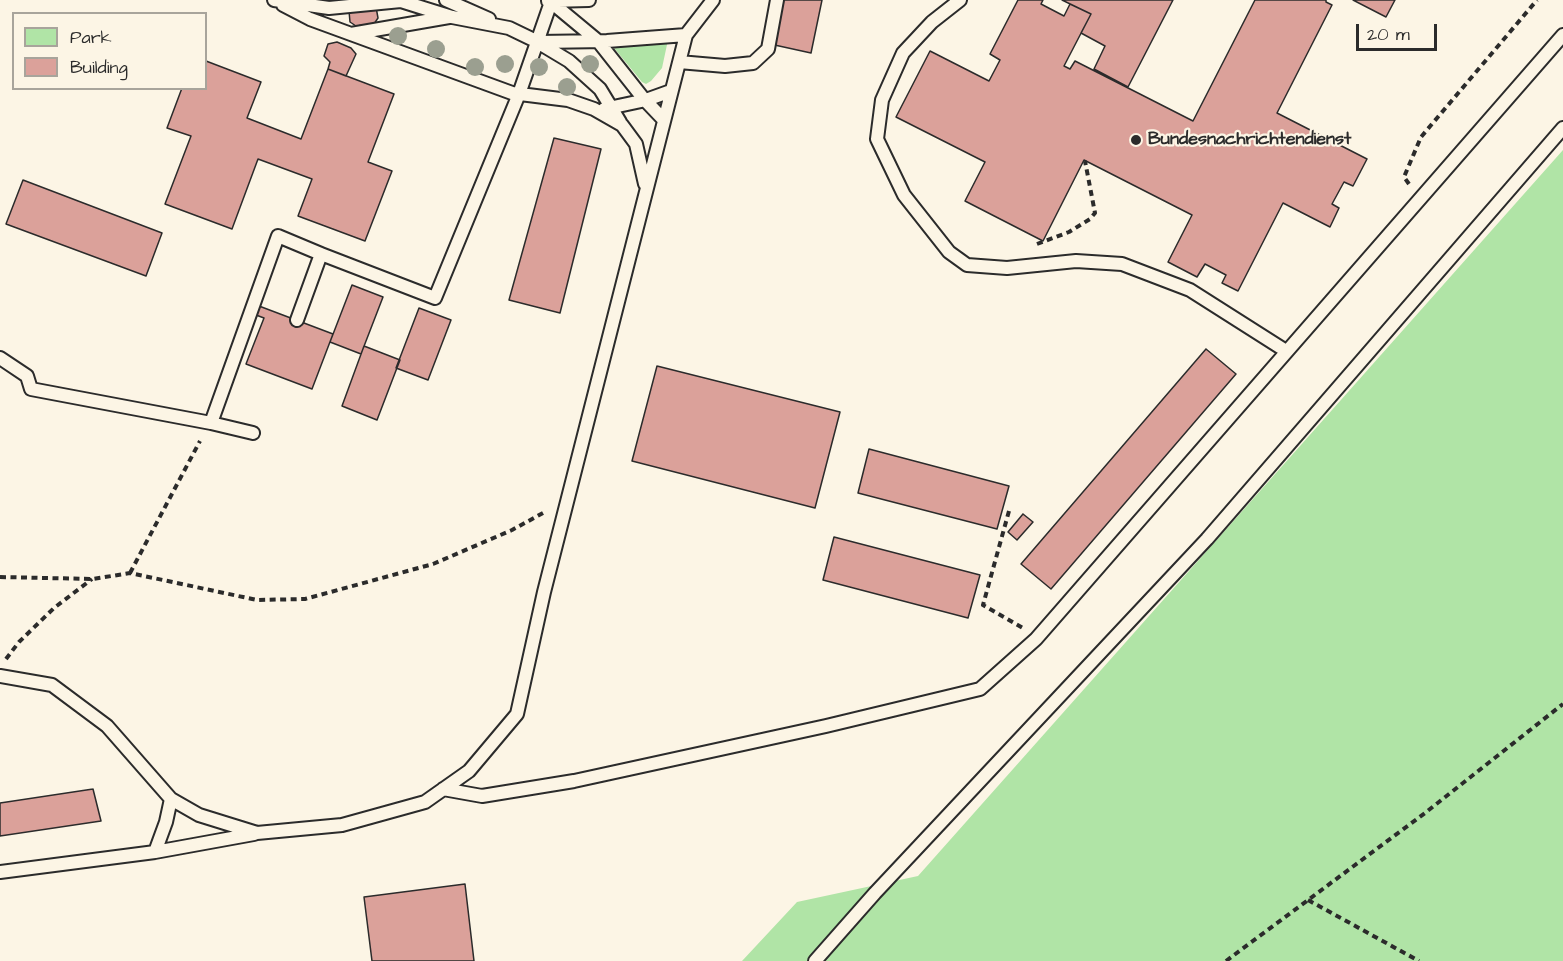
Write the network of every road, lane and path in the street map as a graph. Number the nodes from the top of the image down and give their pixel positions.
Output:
1 (274, 0) edge
2 (446, 0) edge
3 (589, 0) edge
4 (713, 0) edge
5 (777, 0) edge
6 (960, 0) edge
7 (549, 1) edge
8 (1535, 1) edge
9 (452, 17) junction
10 (509, 28) junction
11 (349, 34) junction
12 (686, 34) junction
13 (1563, 35) edge
14 (598, 41) junction
15 (538, 42) junction
16 (679, 62) junction
17 (671, 91) junction
18 (519, 94) junction
19 (646, 100) junction
20 (594, 109) junction
21 (612, 109) junction
22 (663, 119) junction
23 (622, 125) junction
24 (1563, 128) edge
25 (1085, 162) dead end
26 (646, 187) junction
27 (1419, 199) junction
28 (1031, 246) dead end
29 (321, 254) junction
30 (297, 320) dead end
31 (1286, 351) junction
32 (0, 358) edge
33 (211, 423) junction
34 (253, 433) dead end
35 (1009, 511) dead end
36 (544, 522) dead end
37 (130, 573) junction
38 (0, 577) edge
39 (93, 579) junction
40 (1036, 639) junction
41 (2, 663) edge
42 (14, 665) dead end
43 (0, 676) edge
44 (1563, 704) edge
45 (443, 789) junction
46 (171, 799) junction
47 (257, 833) junction
48 (155, 852) junction
49 (0, 872) edge
50 (1308, 900) junction
51 (814, 961) edge
52 (1226, 961) edge
53 (1419, 961) edge

1 - 9 lane
1 - 11 lane
2 - 10 lane
3 - 7 lane
4 - 12 lane
5 - 16 lane
6 - 31 lane
7 - 14 lane
7 - 15 lane
8 - 27 path
9 - 10 lane
9 - 11 lane
10 - 15 lane
11 - 18 lane
12 - 14 lane
12 - 16 lane
13 - 27 lane
14 - 15 lane
14 - 19 lane
15 - 18 lane
15 - 21 lane
16 - 17 lane
17 - 19 lane
17 - 22 lane
18 - 20 lane
18 - 29 lane
19 - 21 lane
19 - 22 lane
20 - 21 lane
20 - 23 lane
21 - 23 lane
22 - 26 lane
23 - 26 lane
24 - 51 lane
25 - 28 path
26 - 45 lane
27 - 31 lane
29 - 30 lane
29 - 33 lane
31 - 40 lane
32 - 33 lane
33 - 34 lane
33 - 37 path
35 - 40 path
36 - 37 path
37 - 39 path
38 - 39 path
39 - 41 path
40 - 45 lane
41 - 42 path
43 - 46 lane
44 - 50 path
45 - 47 lane
46 - 47 lane
46 - 48 lane
47 - 48 lane
48 - 49 lane
50 - 52 path
50 - 53 path

